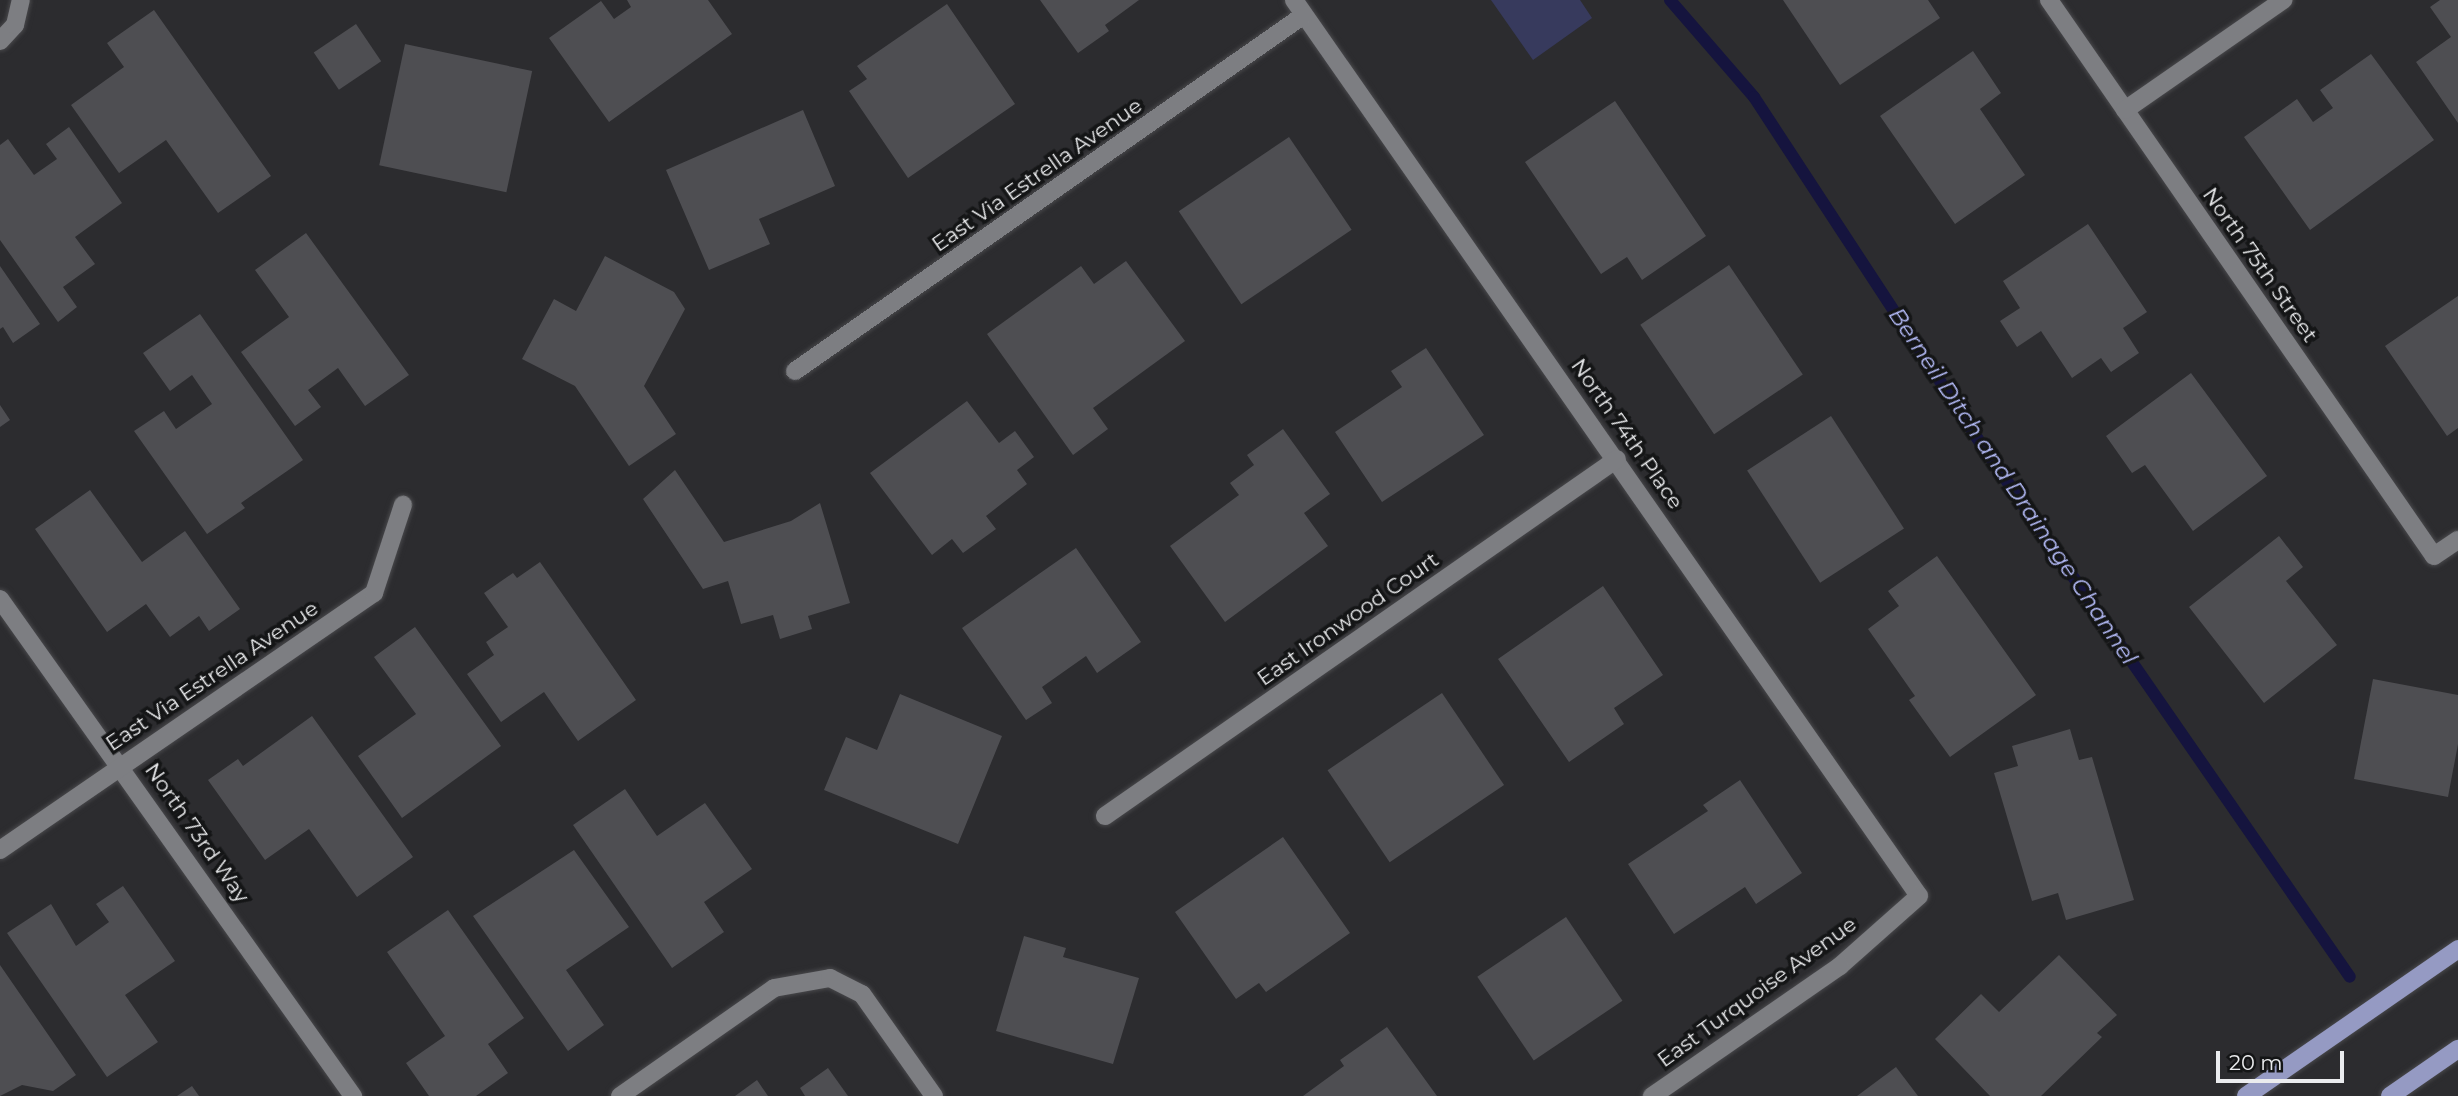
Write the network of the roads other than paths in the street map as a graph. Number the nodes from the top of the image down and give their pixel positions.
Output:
1 (21, 0) edge
2 (1294, 0) edge
3 (2049, 0) edge
4 (2283, 0) edge
5 (1304, 16) junction
6 (0, 41) edge
7 (2125, 110) junction
8 (795, 371) dead end
9 (1617, 459) junction
10 (403, 505) dead end
11 (2458, 540) edge
12 (0, 599) edge
13 (122, 766) junction
14 (1105, 817) dead end
15 (0, 849) edge
16 (1919, 896) joint
17 (2458, 949) edge
18 (2458, 1049) edge
19 (353, 1096) edge
20 (620, 1096) edge
21 (934, 1096) edge
22 (1652, 1096) edge
23 (2246, 1096) edge
24 (2390, 1096) edge

1 - 6 street
2 - 5 street, North 74th Place
3 - 7 street, North 75th Street
4 - 7 street
5 - 8 street, East Via Estrella Avenue
5 - 9 street, North 74th Place
7 - 11 street, North 75th Street
9 - 14 street, East Ironwood Court
9 - 16 street, North 74th Place
10 - 13 street, East Via Estrella Avenue
12 - 13 street, North 73rd Way
13 - 15 street, East Via Estrella Avenue
13 - 19 street, North 73rd Way
16 - 22 street, East Turquoise Avenue
17 - 23 main road
18 - 24 main road
20 - 21 street

